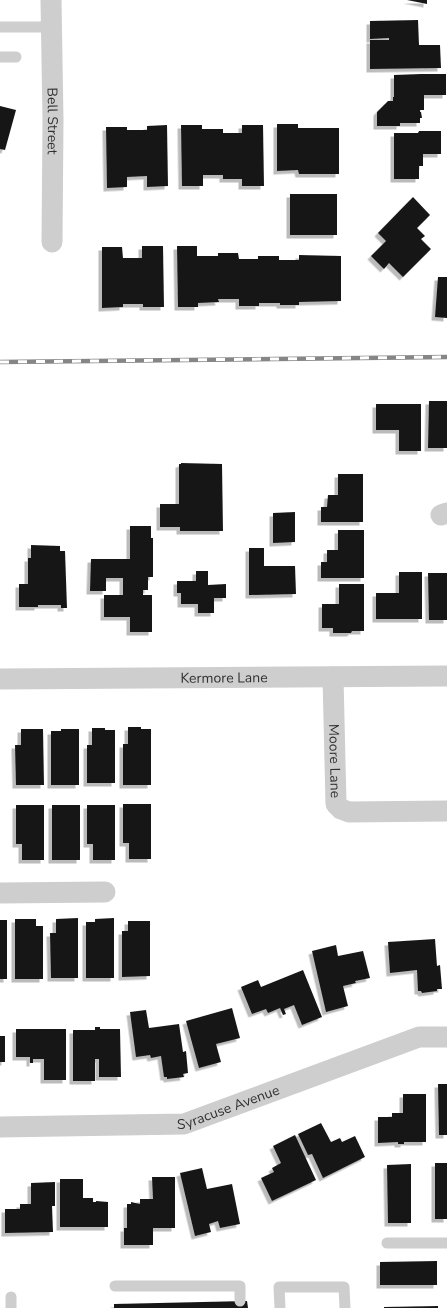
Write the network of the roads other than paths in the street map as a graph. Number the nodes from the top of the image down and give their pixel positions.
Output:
1 (51, 0) edge
2 (0, 27) edge
3 (52, 27) junction
4 (0, 57) edge
5 (16, 57) dead end
6 (52, 242) dead end
7 (447, 676) edge
8 (333, 677) junction
9 (0, 679) edge
10 (447, 811) edge
11 (105, 892) dead end
12 (0, 893) edge
13 (447, 1037) edge
14 (0, 1127) edge
15 (386, 1243) dead end
16 (447, 1243) edge
17 (115, 1286) dead end
18 (240, 1300) dead end
19 (280, 1308) edge
20 (345, 1308) edge

1 - 3 street, Bell Street
2 - 3 lane
3 - 6 street, Bell Street
4 - 5 lane
7 - 8 street, Kermore Lane
8 - 9 street, Kermore Lane
8 - 10 street, Moore Lane
11 - 12 street
13 - 14 street, Syracuse Avenue
15 - 16 lane
17 - 18 lane
19 - 20 lane

